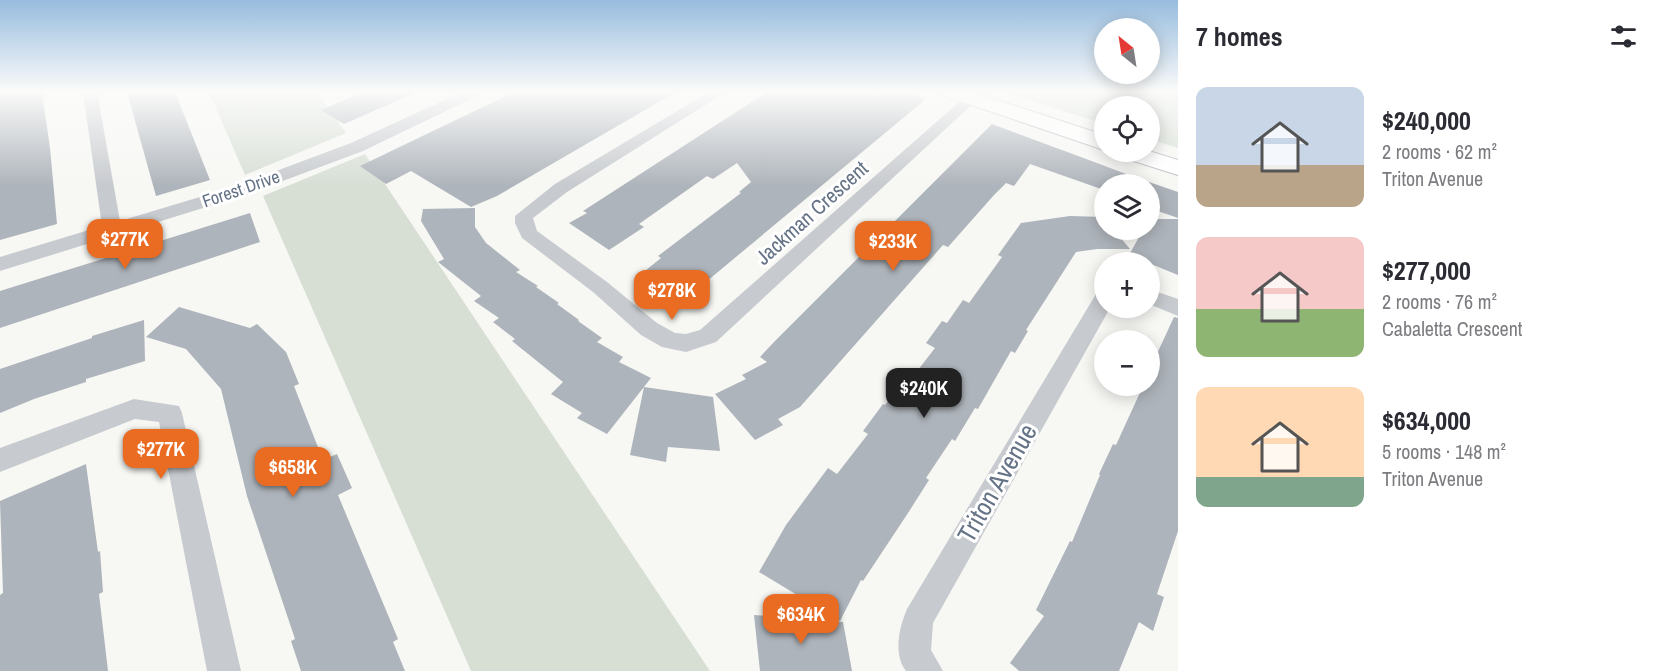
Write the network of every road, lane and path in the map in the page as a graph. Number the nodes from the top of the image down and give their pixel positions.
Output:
1 (95, 123) edge
2 (407, 123) edge
3 (667, 123) edge
4 (932, 123) edge
5 (1046, 123) edge
6 (1094, 140) edge
7 (1160, 162) edge
8 (1178, 168) edge
9 (112, 230) junction
10 (0, 264) edge
11 (1160, 301) edge
12 (1178, 308) edge
13 (1094, 317) edge
14 (0, 460) edge
15 (224, 671) edge
16 (926, 671) edge

1 - 9 street
2 - 9 street, Forest Drive
3 - 4 street, Jackman Crescent
5 - 6 street
7 - 8 street
9 - 10 street, Forest Drive
11 - 12 street
13 - 16 street, Triton Avenue
14 - 15 street

